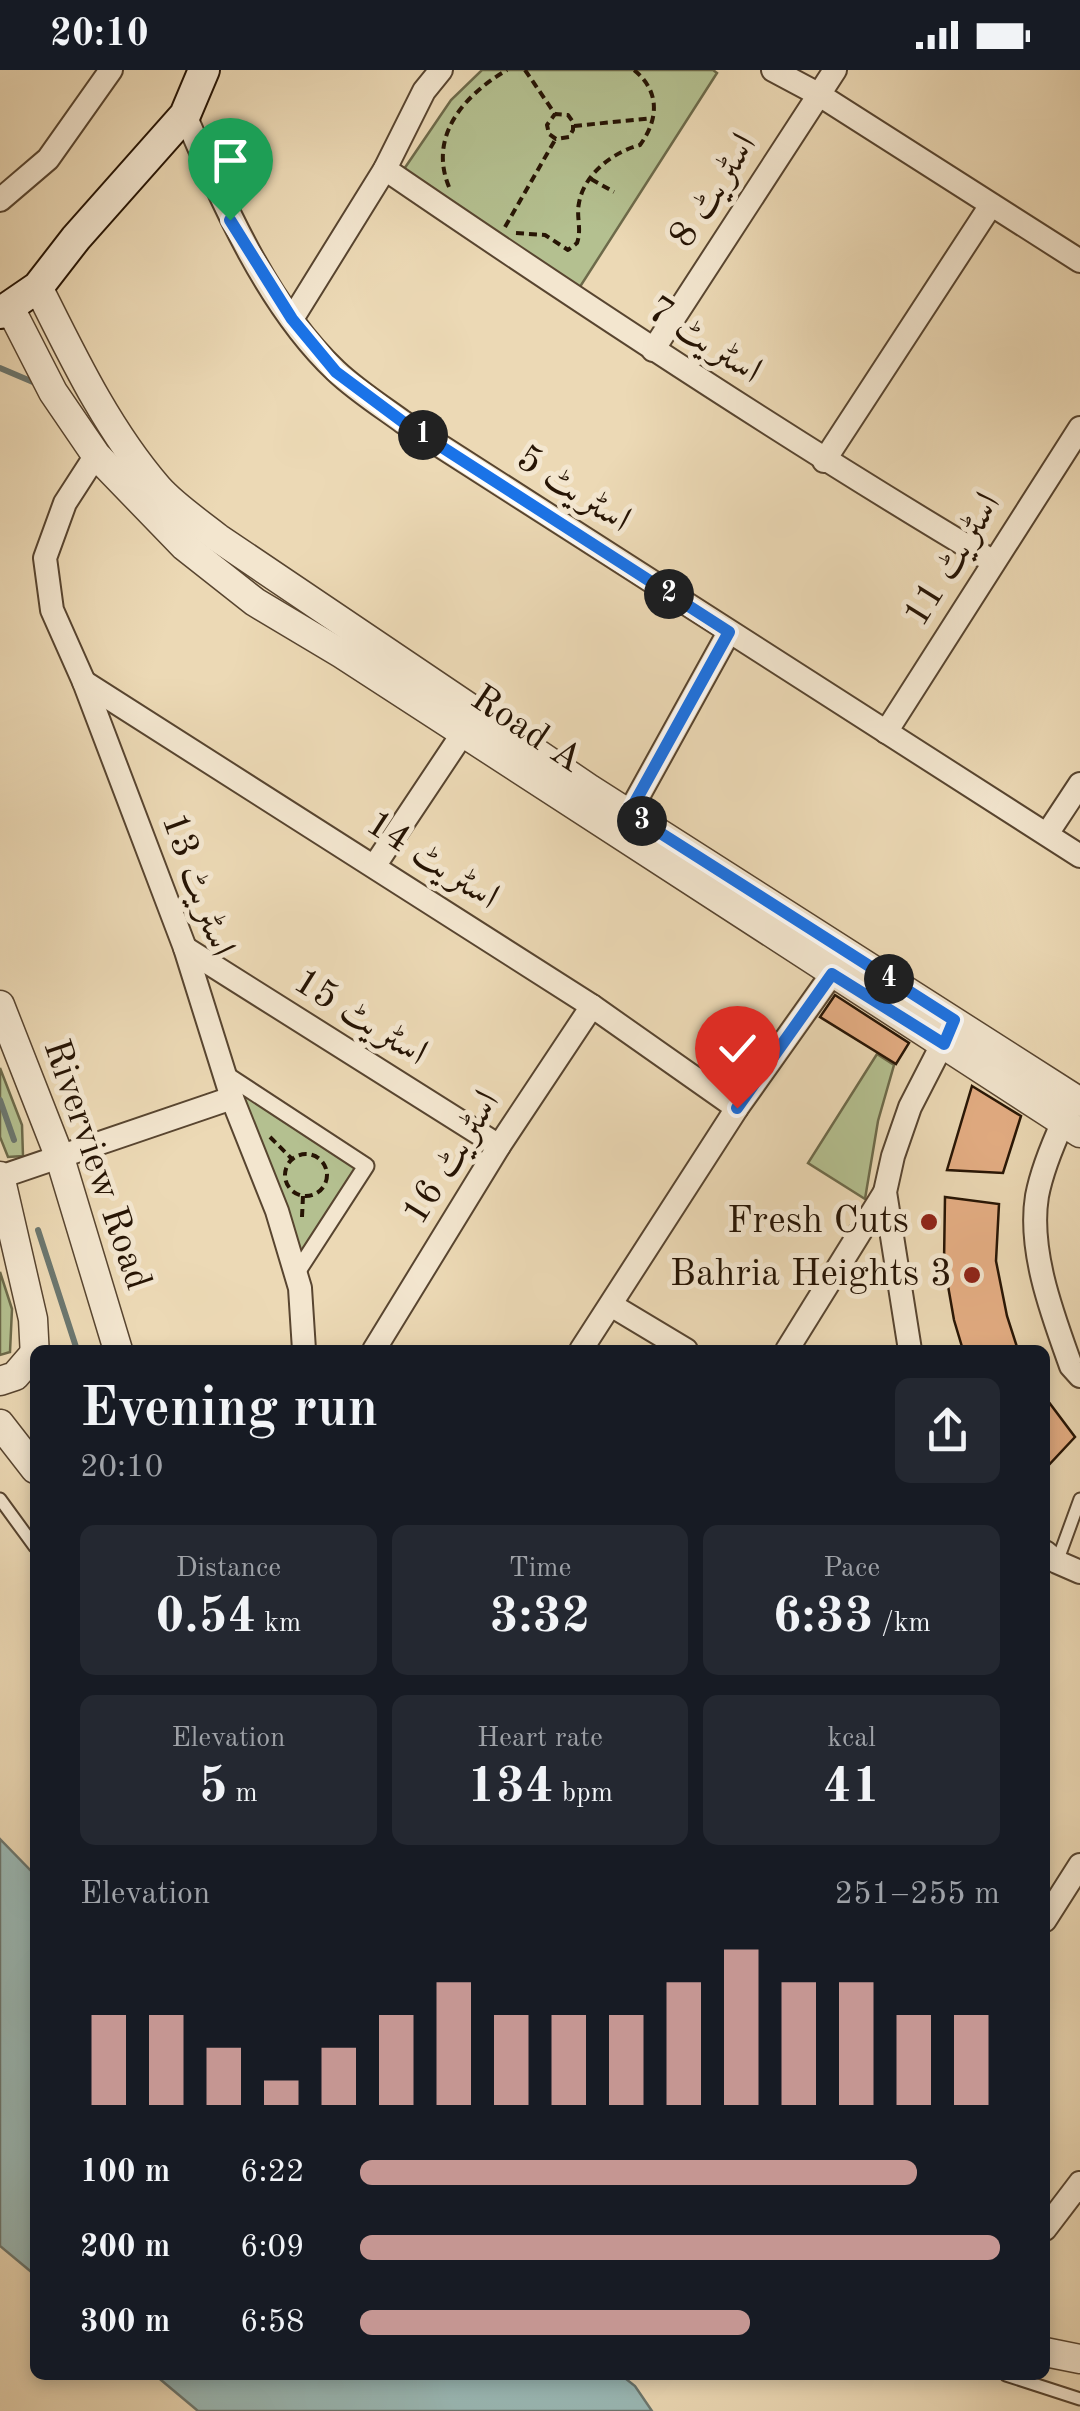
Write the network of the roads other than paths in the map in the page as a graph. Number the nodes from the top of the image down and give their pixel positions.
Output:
1 (111, 70) edge
2 (204, 70) edge
3 (442, 70) edge
4 (773, 70) edge
5 (834, 70) edge
6 (818, 94) junction
7 (185, 115) junction
8 (385, 170) junction
9 (0, 200) edge
10 (991, 205) junction
11 (1080, 261) edge
12 (38, 288) junction
13 (5, 311) edge
14 (292, 319) junction
15 (653, 350) junction
16 (1080, 428) edge
17 (96, 456) junction
18 (824, 461) junction
19 (992, 561) junction
20 (729, 632) junction
21 (84, 682) junction
22 (886, 732) junction
23 (463, 733) junction
24 (1080, 784) edge
25 (629, 813) junction
26 (1048, 834) junction
27 (1080, 856) edge
28 (375, 865) junction
29 (185, 948) junction
30 (832, 974) junction
31 (0, 1005) edge
32 (592, 1006) junction
33 (949, 1032) junction
34 (224, 1073) junction
35 (232, 1098) junction
36 (737, 1108) junction
37 (1074, 1119) edge
38 (499, 1146) junction
39 (60, 1158) junction
40 (0, 1177) edge
41 (886, 1192) junction
42 (296, 1274) junction
43 (611, 1305) junction
44 (34, 1345) edge
45 (116, 1345) edge
46 (304, 1345) edge
47 (377, 1345) edge
48 (585, 1345) edge
49 (678, 1345) edge
50 (791, 1345) edge
51 (909, 1345) edge
52 (30, 1359) edge
53 (1080, 1376) edge
54 (0, 1381) edge
55 (0, 1424) edge
56 (30, 1460) edge
57 (0, 1499) edge
58 (1080, 1499) edge
59 (30, 1540) edge
60 (1050, 1563) edge
61 (1050, 1565) edge
62 (1080, 1572) edge
63 (1080, 1865) edge
64 (1050, 1912) edge
65 (1080, 2184) edge
66 (1050, 2223) edge
67 (1050, 2353) edge
68 (1080, 2359) edge
69 (1021, 2380) edge
70 (1080, 2399) edge

1 - 9 street
2 - 7 main road
3 - 8 street
4 - 6 street
5 - 6 street, اسٹریٹ 8
6 - 10 street
6 - 15 street, اسٹریٹ 8
7 - 12 main road
7 - 14 street, اسٹریٹ 5
8 - 14 street
8 - 15 street, اسٹریٹ 7
10 - 11 street
10 - 18 street
12 - 13 main road
12 - 25 street, Road A
13 - 17 street, Road A
14 - 20 street, اسٹریٹ 5
15 - 18 street, اسٹریٹ 7
16 - 19 street, اسٹریٹ 11
17 - 21 street, اسٹریٹ 13
17 - 23 street, Road A
18 - 19 street, اسٹریٹ 7
19 - 22 street, اسٹریٹ 11
20 - 22 street, اسٹریٹ 5
20 - 25 street
21 - 28 street, اسٹریٹ 14
21 - 29 street, اسٹریٹ 13
22 - 26 street, اسٹریٹ 5
23 - 28 street
23 - 30 street, Road A
24 - 26 street
25 - 33 street, Road A
26 - 27 street, اسٹریٹ 5
28 - 32 street, اسٹریٹ 14
29 - 34 street, اسٹریٹ 13
29 - 38 street, اسٹریٹ 15
30 - 33 street, Road A
30 - 36 street
31 - 39 street, Riverview Road
32 - 36 street, اسٹریٹ 14
32 - 38 street, اسٹریٹ 16
33 - 37 street, Road A
33 - 41 street
34 - 35 street, اسٹریٹ 13
34 - 42 street
35 - 39 street
35 - 42 street, اسٹریٹ 13
36 - 43 street
37 - 53 street
38 - 47 street, اسٹریٹ 16
39 - 40 street
39 - 45 street, Riverview Road
40 - 44 street
41 - 50 street
41 - 51 street
42 - 46 street, اسٹریٹ 13
43 - 48 street
43 - 49 street
52 - 54 street
55 - 56 street
57 - 59 lane
58 - 60 lane
61 - 62 street
63 - 64 street
65 - 66 street
67 - 68 street
69 - 70 lane

